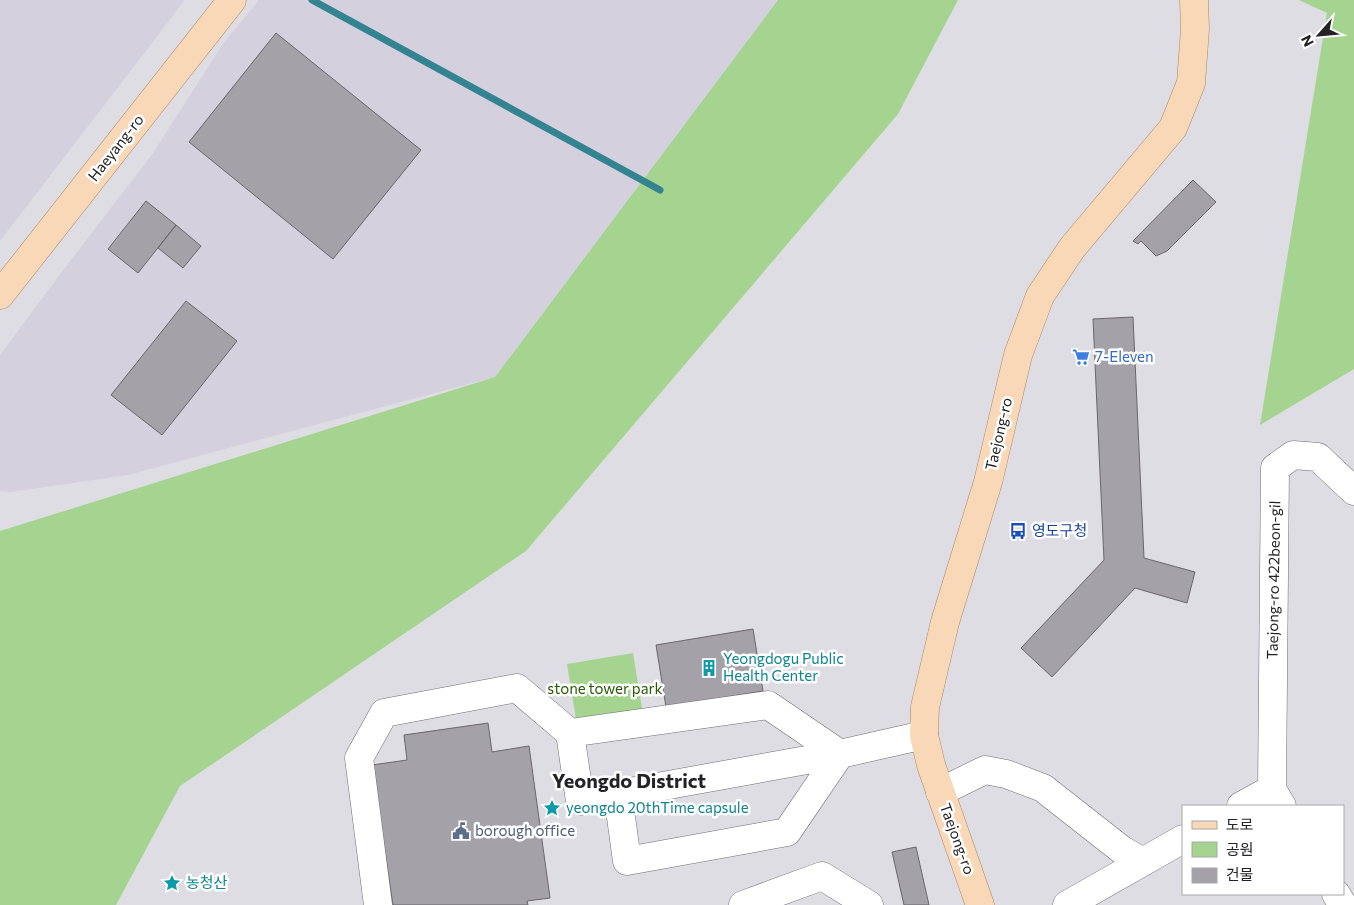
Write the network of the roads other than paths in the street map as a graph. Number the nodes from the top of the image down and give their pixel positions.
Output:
1 (1194, 0) edge
2 (231, 2) edge
3 (0, 295) edge
4 (1354, 491) edge
5 (570, 733) junction
6 (924, 735) junction
7 (840, 754) junction
8 (940, 792) junction
9 (618, 795) junction
10 (1277, 798) edge
11 (1246, 805) edge
12 (1182, 840) edge
13 (1143, 862) junction
14 (378, 905) edge
15 (743, 905) edge
16 (869, 905) edge
17 (980, 905) edge
18 (1067, 905) edge

1 - 6 main road, Taejong-ro
2 - 3 main road, Haeyang-ro
4 - 10 street, Taejong-ro 422beon-gil
5 - 7 street
5 - 9 street
5 - 14 street
6 - 7 street
6 - 8 main road, Taejong-ro
7 - 9 street
7 - 9 street
8 - 13 street
8 - 17 main road, Taejong-ro
10 - 11 street, Taejong-ro 422beon-gil
12 - 13 street
13 - 18 street
15 - 16 street

